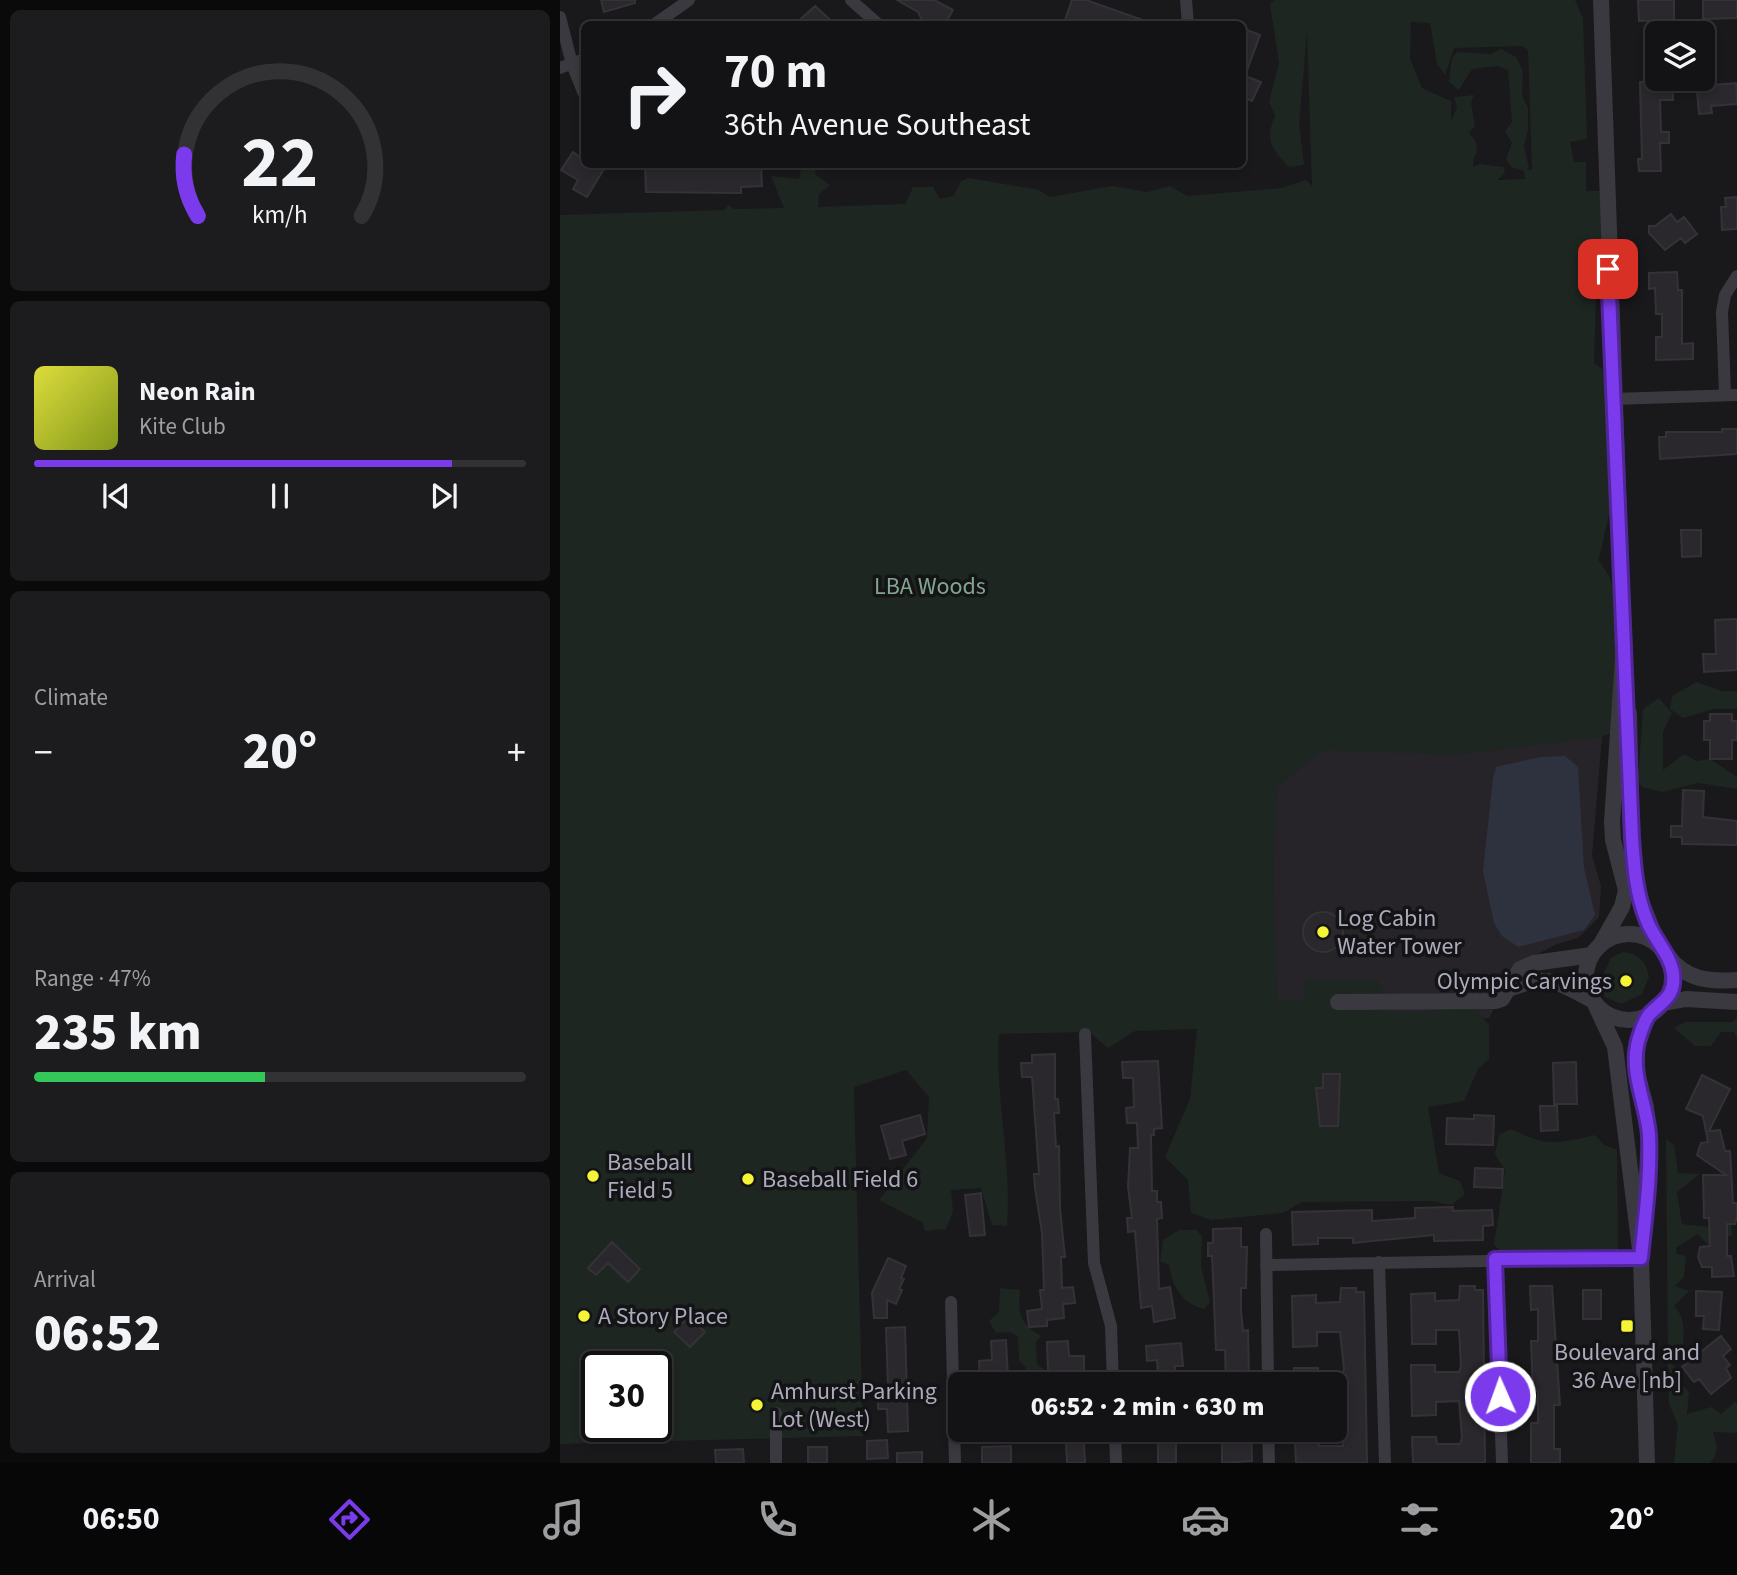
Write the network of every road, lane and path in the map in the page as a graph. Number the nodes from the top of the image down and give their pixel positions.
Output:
1 (689, 0) edge
2 (851, 0) edge
3 (1186, 0) edge
4 (1601, 0) edge
5 (560, 17) edge
6 (659, 21) edge
7 (875, 21) edge
8 (1188, 21) edge
9 (572, 63) edge
10 (581, 86) edge
11 (1737, 276) edge
12 (1731, 395) edge
13 (1613, 399) junction
14 (1623, 658) junction
15 (1661, 947) junction
16 (1596, 950) junction
17 (1737, 980) edge
18 (1508, 989) junction
19 (1338, 1002) dead end
20 (1593, 1002) junction
21 (1737, 1002) edge
22 (1664, 1003) junction
23 (1648, 1016) junction
24 (1085, 1034) dead end
25 (1266, 1234) dead end
26 (1641, 1258) junction
27 (1495, 1259) junction
28 (1379, 1262) junction
29 (1265, 1265) junction
30 (951, 1302) dead end
31 (1113, 1372) edge
32 (1268, 1372) edge
33 (776, 1413) dead end
34 (1115, 1442) edge
35 (1268, 1442) edge
36 (776, 1463) edge
37 (955, 1463) edge
38 (1116, 1463) edge
39 (1269, 1463) edge
40 (1385, 1463) edge
41 (1502, 1463) edge
42 (1647, 1463) edge

1 - 6 street
2 - 7 street
3 - 8 street
4 - 13 street
5 - 9 street
9 - 10 street
11 - 12 street
12 - 13 street
13 - 14 street
14 - 15 street
14 - 16 street
15 - 16 street
15 - 17 street
15 - 22 street
16 - 18 street
16 - 20 street
18 - 19 street
18 - 20 street
20 - 23 street
20 - 26 street
21 - 22 street
22 - 23 street
23 - 26 street
24 - 31 street
25 - 29 street
26 - 27 street
26 - 42 street
27 - 28 street
27 - 41 street
28 - 29 street
28 - 40 street
29 - 32 street
30 - 37 street
33 - 36 street
34 - 38 street
35 - 39 street

